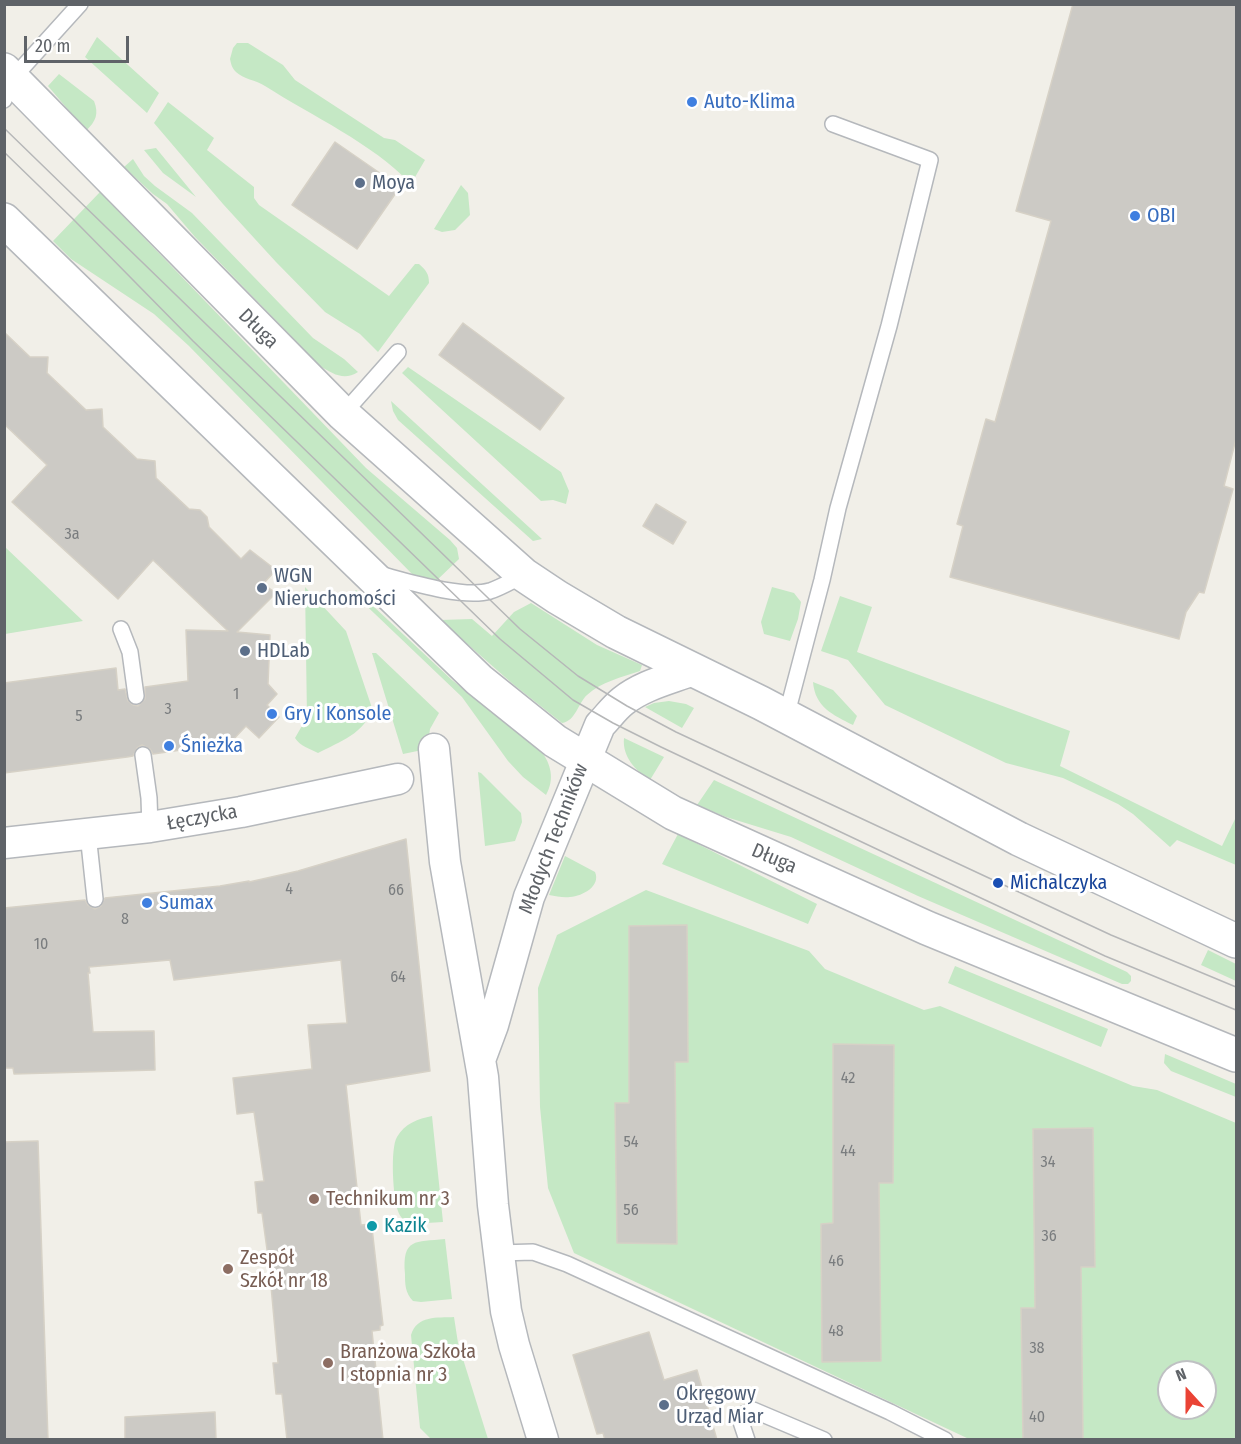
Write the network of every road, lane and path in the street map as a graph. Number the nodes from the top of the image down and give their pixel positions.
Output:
1 (80, 4) edge
2 (7, 83) edge
3 (832, 124) dead end
4 (4, 220) edge
5 (398, 352) dead end
6 (343, 414) junction
7 (367, 572) junction
8 (524, 575) junction
9 (121, 629) dead end
10 (693, 670) junction
11 (136, 696) dead end
12 (786, 717) junction
13 (434, 749) dead end
14 (143, 755) dead end
15 (585, 760) junction
16 (398, 779) dead end
17 (150, 827) junction
18 (88, 834) junction
19 (4, 843) edge
20 (95, 899) dead end
21 (1236, 941) edge
22 (1236, 1055) edge
23 (480, 1060) junction
24 (500, 1253) junction
25 (543, 1440) edge
26 (747, 1440) edge
27 (824, 1440) edge
28 (945, 1440) edge

1 - 2 lane
2 - 6 street, Długa
3 - 12 lane
4 - 7 street, Długa
5 - 6 lane
6 - 8 street, Długa
7 - 8 lane
7 - 15 street, Długa
8 - 10 street, Długa
9 - 11 lane
10 - 12 street, Długa
10 - 15 street, Młodych Techników
12 - 21 street, Długa
13 - 23 street, Młodych Techników
14 - 17 lane
15 - 22 street, Długa
15 - 23 street, Młodych Techników
16 - 17 street, Łęczycka
17 - 18 street, Łęczycka
18 - 19 street, Łęczycka
18 - 20 lane
23 - 24 street, Młodych Techników
24 - 25 street, Młodych Techników
24 - 28 lane
26 - 27 lane

